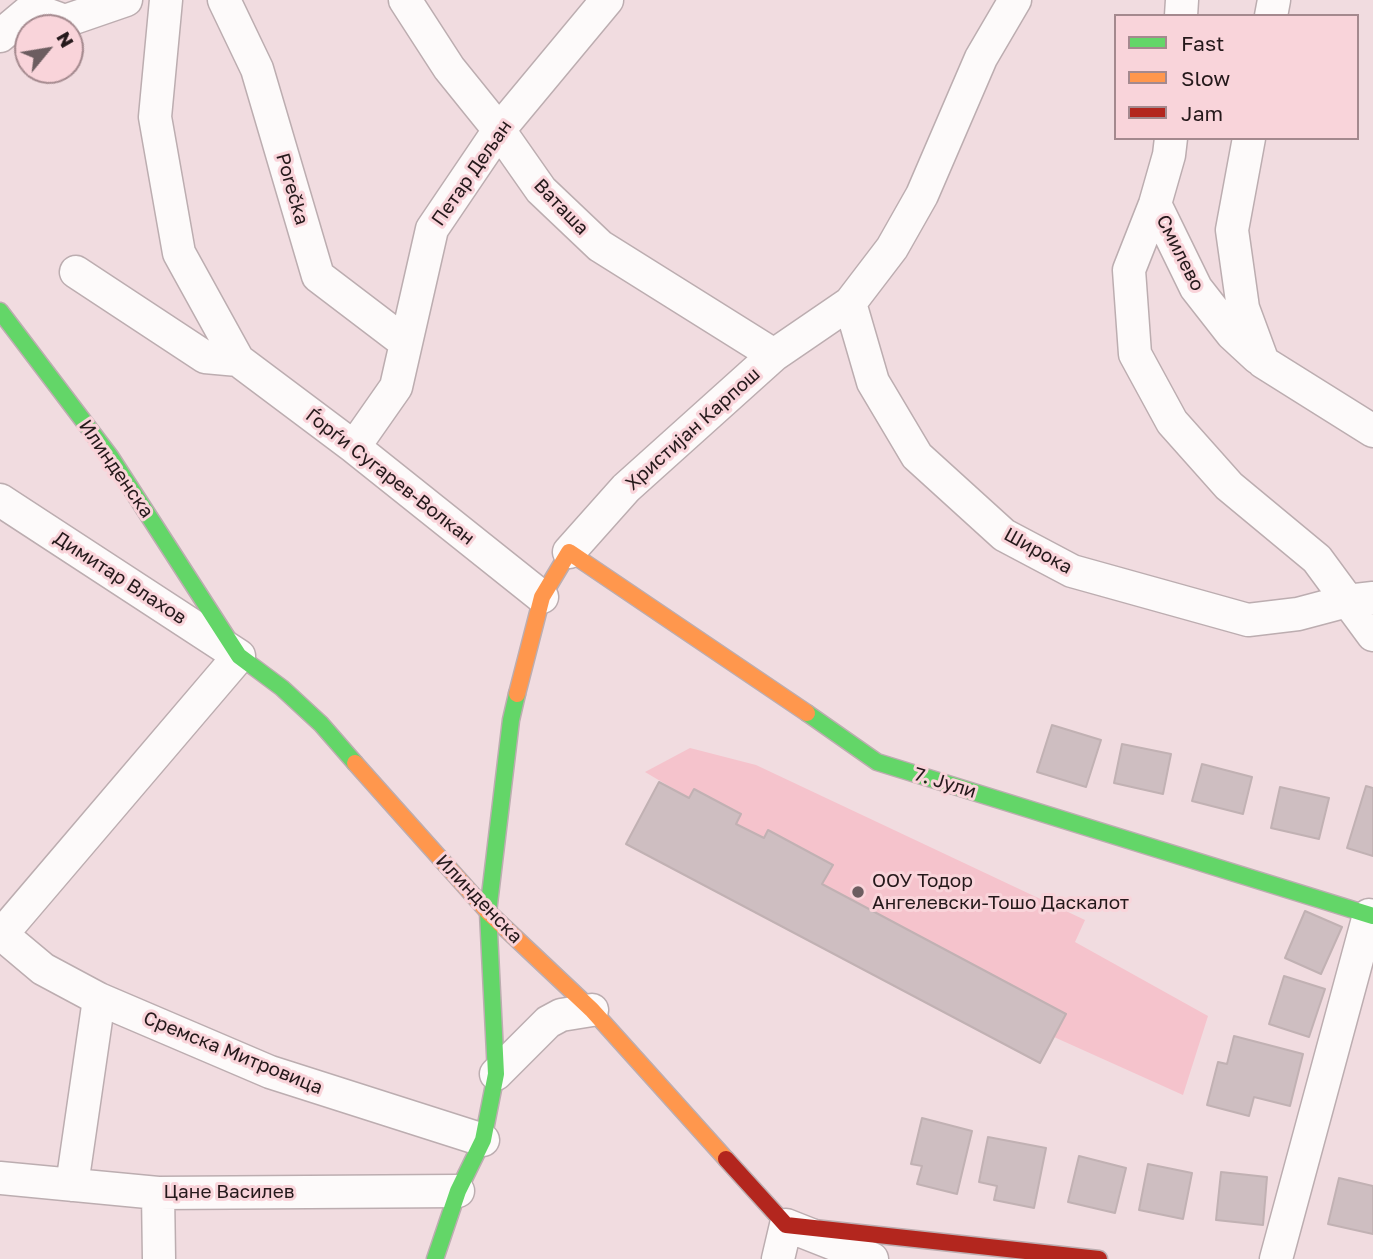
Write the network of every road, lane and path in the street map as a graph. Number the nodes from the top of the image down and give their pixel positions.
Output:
1 (126, 0) edge
2 (166, 0) edge
3 (224, 0) edge
4 (405, 0) edge
5 (607, 0) edge
6 (1015, 0) edge
7 (0, 36) edge
8 (499, 131) junction
9 (1171, 140) edge
10 (1249, 140) edge
11 (1155, 204) junction
12 (76, 272) dead end
13 (850, 303) junction
14 (0, 311) edge
15 (406, 343) junction
16 (774, 355) junction
17 (237, 360) junction
18 (1263, 362) junction
19 (1373, 431) edge
20 (354, 447) junction
21 (0, 500) edge
22 (569, 552) junction
23 (542, 597) junction
24 (1360, 599) edge
25 (1373, 635) edge
26 (239, 656) junction
27 (488, 912) junction
28 (1371, 915) edge
29 (1, 934) edge
30 (99, 999) junction
31 (592, 1010) junction
32 (496, 1074) junction
33 (483, 1140) junction
34 (0, 1178) edge
35 (72, 1185) junction
36 (458, 1191) junction
37 (158, 1193) junction
38 (786, 1225) junction
39 (1011, 1255) edge
40 (159, 1259) edge
41 (435, 1259) edge
42 (778, 1259) edge
43 (872, 1259) edge
44 (1099, 1259) edge
45 (1276, 1259) edge

1 - 7 street
2 - 17 street, Ѓорѓи Сугарев-Волкан
3 - 15 street, Porečka
4 - 8 street, Ваташа
5 - 8 street, Петар Дељан
6 - 13 street, Христијан Карпош
8 - 15 street, Петар Дељан
8 - 16 street, Ваташа
9 - 11 street
10 - 18 street
11 - 18 street, Смилево
11 - 24 street
12 - 17 street, Ѓорѓи Сугарев-Волкан
13 - 16 street, Христијан Карпош
13 - 24 street, Широка
14 - 26 street, Илинденска
15 - 20 street, Петар Дељан
16 - 22 street, Христијан Карпош
17 - 20 street, Ѓорѓи Сугарев-Волкан
18 - 19 street, Смилево
20 - 23 street, Ѓорѓи Сугарев-Волкан
21 - 26 street, Димитар Влахов
22 - 23 street, Христијан Карпош
22 - 28 street, 7. Јули
23 - 27 street, Христијан Карпош
24 - 25 street
26 - 27 street, Илинденска
26 - 29 street
27 - 31 street, Илинденска
27 - 32 street, Христијан Карпош
28 - 45 street, 7. Јули
29 - 30 street, Сремска Митровица
30 - 33 street, Сремска Митровица
30 - 35 street
31 - 32 street
31 - 38 street, Илинденска
32 - 33 street, Христијан Карпош
33 - 36 street, Христијан Карпош
34 - 35 street, Цане Василев
35 - 37 street, Цане Василев
36 - 37 street, Цане Василев
36 - 41 street, Христијан Карпош
37 - 40 street
38 - 39 street
38 - 42 street
38 - 43 street
39 - 44 street

